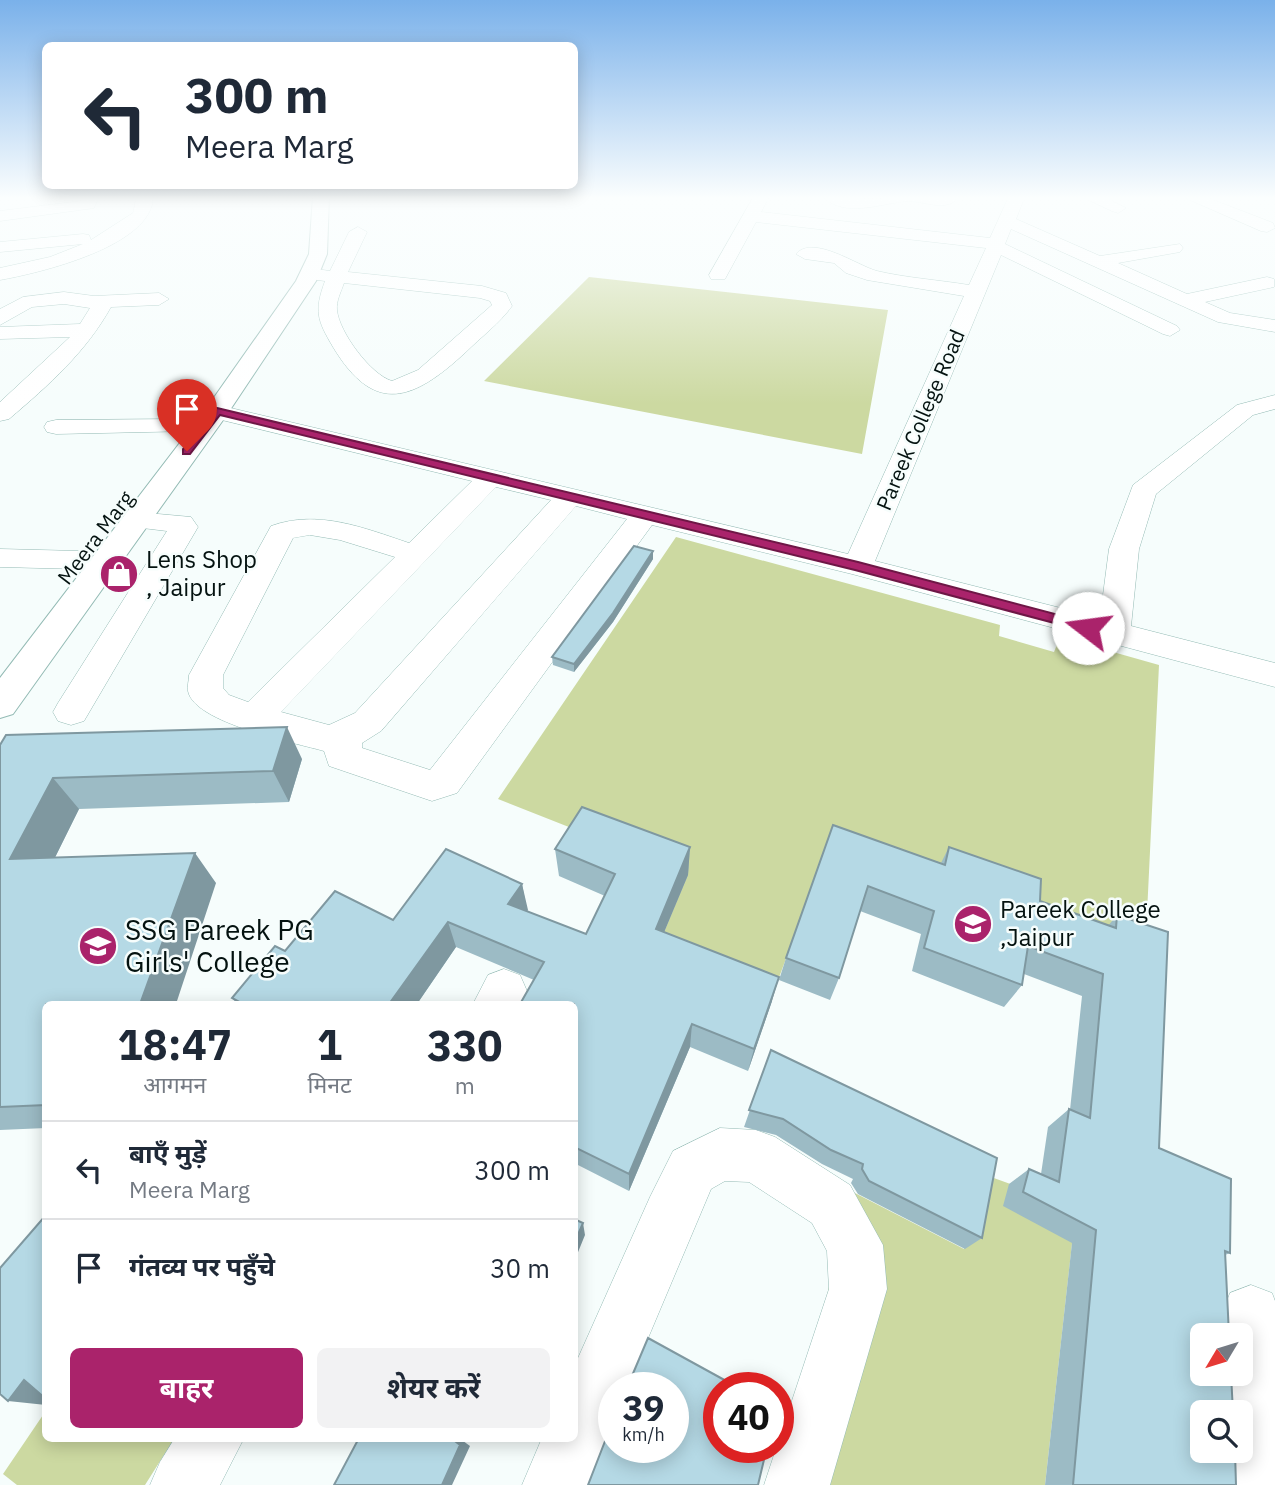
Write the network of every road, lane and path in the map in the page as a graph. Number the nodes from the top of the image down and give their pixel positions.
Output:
1 (46, 265) edge
2 (300, 265) edge
3 (313, 265) edge
4 (344, 265) edge
5 (723, 265) edge
6 (848, 265) edge
7 (987, 265) edge
8 (1038, 265) edge
9 (1109, 265) edge
10 (0, 274) edge
11 (309, 274) junction
12 (718, 275) dead end
13 (339, 276) junction
14 (1268, 283) dead end
15 (976, 292) junction
16 (159, 299) dead end
17 (1185, 300) junction
18 (98, 301) junction
19 (0, 319) edge
20 (1275, 326) edge
21 (88, 330) junction
22 (1170, 330) dead end
23 (9, 334) edge
24 (0, 350) edge
25 (1275, 402) edge
26 (0, 414) edge
27 (200, 415) junction
28 (56, 427) dead end
29 (491, 477) junction
30 (569, 496) junction
31 (646, 514) junction
32 (136, 520) junction
33 (414, 554) junction
34 (0, 558) edge
35 (79, 561) junction
36 (858, 566) junction
37 (1114, 635) junction
38 (0, 666) edge
39 (1275, 675) edge
40 (0, 705) edge
41 (71, 712) dead end
42 (254, 718) junction
43 (345, 736) junction
44 (1251, 1314) dead end
45 (578, 1432) edge
46 (210, 1442) edge
47 (574, 1442) edge
48 (183, 1485) edge
49 (555, 1485) edge
50 (797, 1485) edge
51 (1257, 1485) edge

1 - 10 street
2 - 27 main road, Meera Marg
3 - 11 main road, Meera Marg
4 - 13 street
5 - 12 street
6 - 15 street
7 - 15 street, Pareek College Road
8 - 22 street
9 - 17 street
11 - 13 street
11 - 27 main road, Meera Marg
13 - 13 street
14 - 17 street
15 - 36 street, Pareek College Road
16 - 18 street
17 - 20 street
18 - 19 street
18 - 21 street
21 - 23 street
21 - 26 street
23 - 24 street
25 - 37 street
27 - 28 street
27 - 29 street
27 - 32 main road, Meera Marg
27 - 35 main road, Meera Marg
29 - 30 street
29 - 33 street
30 - 31 street
30 - 43 street
31 - 36 street
31 - 43 street
32 - 40 main road, Meera Marg
32 - 41 street
33 - 42 street
33 - 42 street
34 - 35 street
35 - 38 main road, Meera Marg
36 - 37 street
37 - 39 street
42 - 43 street
44 - 51 street
45 - 50 street
46 - 48 street
47 - 49 street

